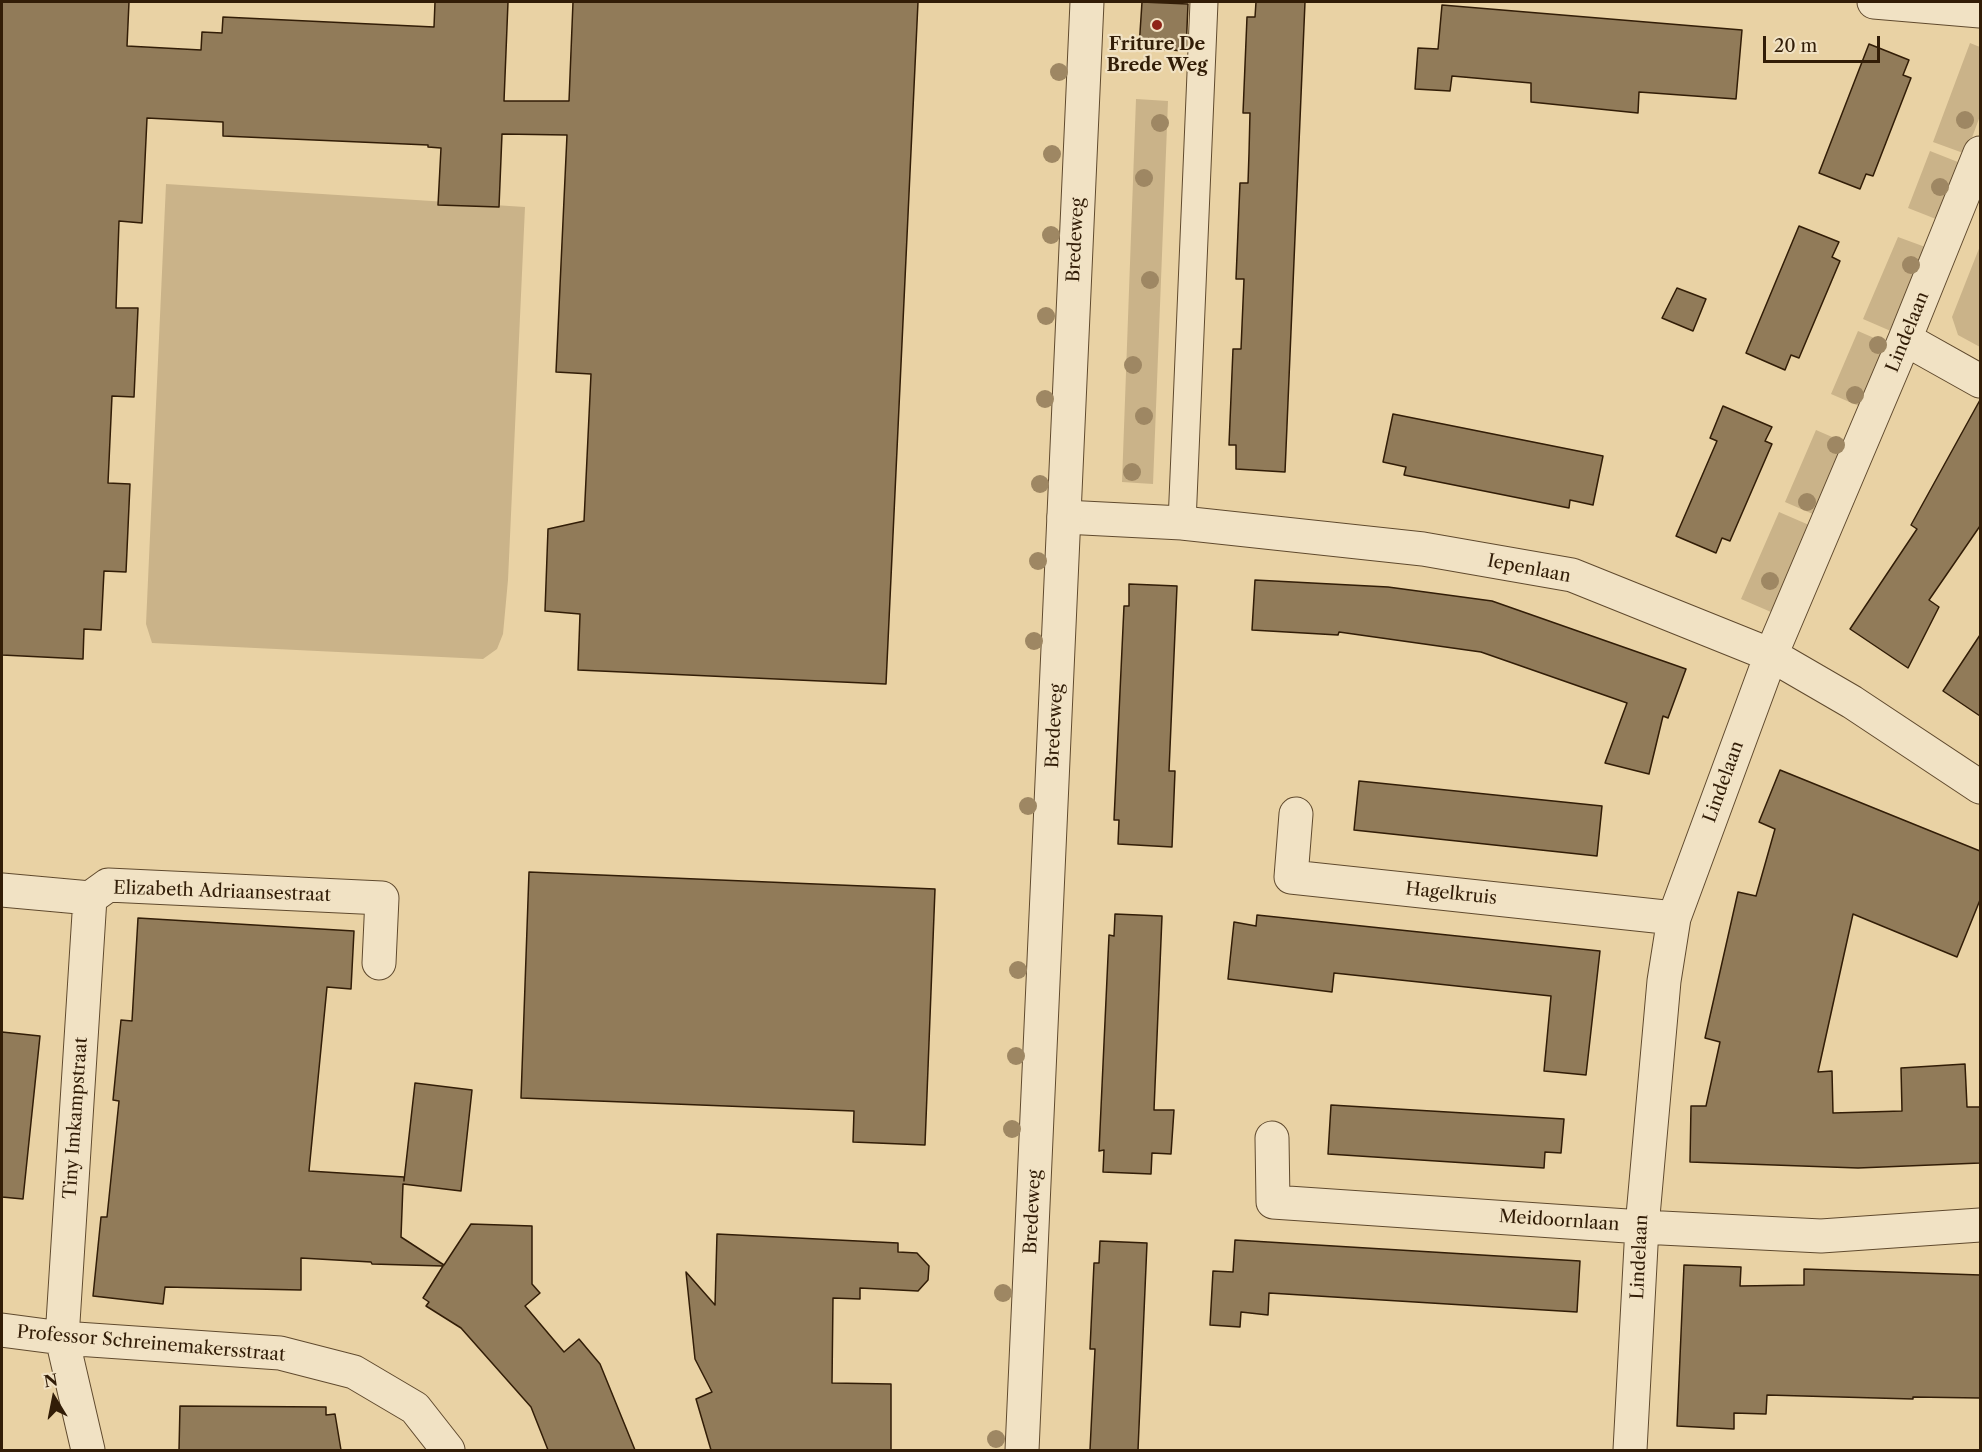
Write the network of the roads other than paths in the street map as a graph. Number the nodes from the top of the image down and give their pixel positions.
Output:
1 (1087, 2) edge
2 (1204, 2) edge
3 (1874, 2) edge
4 (1980, 11) edge
5 (1980, 153) edge
6 (1905, 339) junction
7 (1980, 381) edge
8 (1064, 517) junction
9 (1182, 523) junction
10 (1771, 655) junction
11 (1980, 787) edge
12 (1296, 814) dead end
13 (2, 890) edge
14 (90, 898) junction
15 (1674, 918) junction
16 (379, 963) dead end
17 (1272, 1138) dead end
18 (1980, 1225) edge
19 (1641, 1227) junction
20 (2, 1330) edge
21 (62, 1338) junction
22 (88, 1450) edge
23 (448, 1450) edge
24 (1022, 1450) edge
25 (1630, 1450) edge

1 - 8 street, Bredeweg
2 - 9 street
3 - 4 street
5 - 6 street, Lindelaan
6 - 7 street
6 - 10 street, Lindelaan
8 - 9 street, Iepenlaan
8 - 24 street, Bredeweg
9 - 10 street, Iepenlaan
10 - 11 street, Iepenlaan
10 - 15 street, Lindelaan
12 - 15 street, Hagelkruis
13 - 14 street, Elizabeth Adriaansestraat
14 - 16 street, Elizabeth Adriaansestraat
14 - 21 street, Tiny Imkampstraat
15 - 19 street, Lindelaan
17 - 19 street, Meidoornlaan
18 - 19 street, Meidoornlaan
19 - 25 street, Lindelaan
20 - 21 street, Professor Schreinemakersstraat
21 - 22 street, Tiny Imkampstraat
21 - 23 street, Professor Schreinemakersstraat

